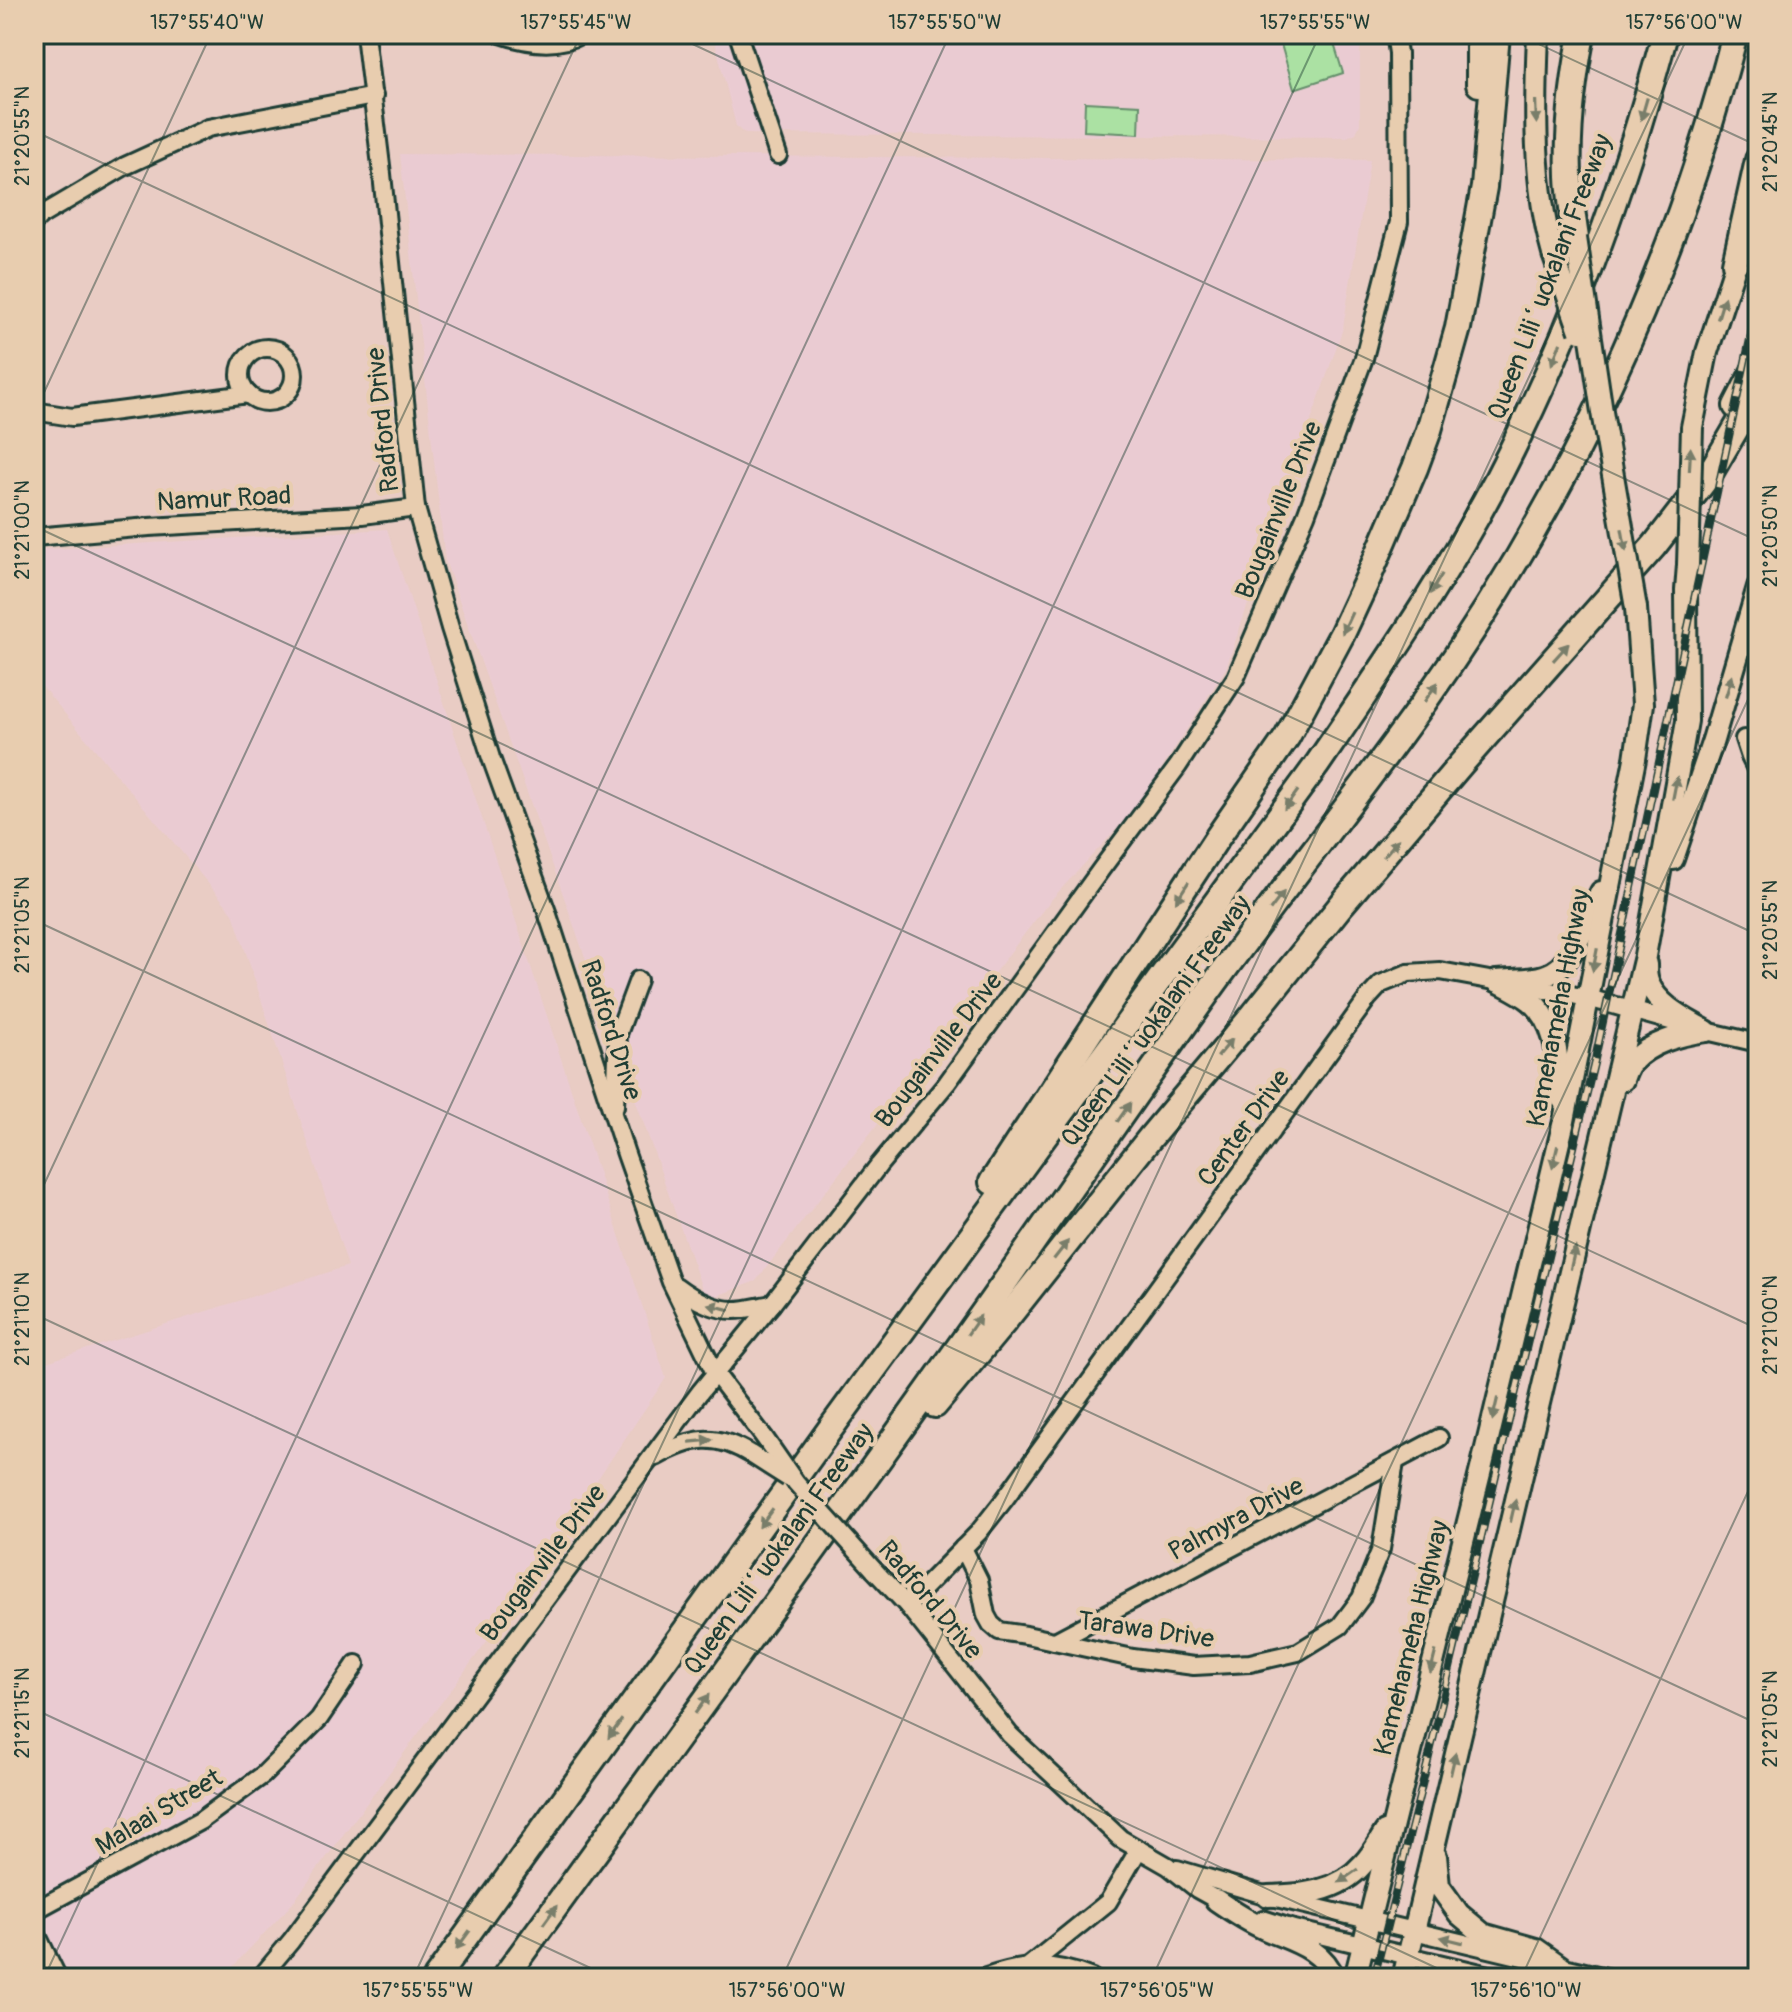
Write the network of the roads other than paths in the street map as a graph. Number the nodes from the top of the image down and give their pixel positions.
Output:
1 (365, 34) edge
2 (501, 34) edge
3 (582, 34) edge
4 (738, 34) edge
5 (1395, 34) edge
6 (1479, 34) edge
7 (1497, 34) edge
8 (1538, 34) edge
9 (1570, 34) edge
10 (1582, 34) edge
11 (1665, 34) edge
12 (1735, 34) edge
13 (374, 96) junction
14 (778, 155) dead end
15 (1758, 160) edge
16 (1568, 202) junction
17 (1758, 203) edge
18 (34, 222) edge
19 (1576, 238) joint
20 (1735, 263) junction
21 (1758, 363) edge
22 (1597, 381) junction
23 (1758, 391) edge
24 (248, 394) dead end
25 (34, 411) edge
26 (1709, 475) junction
27 (416, 508) junction
28 (1391, 526) junction
29 (34, 537) edge
30 (1758, 587) edge
31 (1744, 739) dead end
32 (1758, 773) edge
33 (1613, 867) junction
34 (1653, 920) junction
35 (1645, 956) junction
36 (638, 980) dead end
37 (1497, 981) junction
38 (1588, 998) junction
39 (1633, 1010) junction
40 (1706, 1031) junction
41 (1758, 1043) edge
42 (614, 1116) junction
43 (1564, 1121) junction
44 (1605, 1124) junction
45 (671, 1282) junction
46 (772, 1304) junction
47 (715, 1373) junction
48 (828, 1432) junction
49 (1439, 1438) dead end
50 (651, 1460) junction
51 (1395, 1462) junction
52 (796, 1483) junction
53 (816, 1548) junction
54 (963, 1548) junction
55 (907, 1605) junction
56 (1055, 1641) junction
57 (356, 1664) dead end
58 (1396, 1815) junction
59 (1435, 1840) junction
60 (1139, 1849) junction
61 (1168, 1866) junction
62 (1268, 1896) junction
63 (1216, 1900) junction
64 (34, 1911) edge
65 (1369, 1920) junction
66 (34, 1929) edge
67 (1413, 1930) junction
68 (1363, 1945) junction
69 (1409, 1956) junction
70 (1030, 1965) junction
71 (1560, 1966) junction
72 (58, 1978) edge
73 (260, 1978) edge
74 (436, 1978) edge
75 (504, 1978) edge
76 (983, 1978) edge
77 (1092, 1978) edge
78 (1334, 1978) edge
79 (1355, 1978) edge
80 (1403, 1978) edge
81 (1502, 1978) edge
82 (1610, 1978) edge

1 - 13 street, Radford Drive
2 - 3 street
4 - 14 street
5 - 46 street, Bougainville Drive
6 - 28 highway
7 - 28 highway
8 -> 22 main road, bridge
9 - 16 main road
10 - 16 highway
11 -> 48 highway, Queen Liliʻuokalani Freeway
53 -> 12 highway, Queen Liliʻuokalani Freeway
13 - 18 street
13 - 27 street, Radford Drive
15 - 20 highway
16 - 19 highway
17 - 20 main road
19 - 22 main road, Kamehameha Highway, bridge
34 -> 20 main road, bridge
21 - 26 highway
22 -> 33 main road, Kamehameha Highway, bridge
23 - 26 highway
24 - 25 street
53 -> 26 highway
27 - 29 street, Namur Road
27 - 42 street, Radford Drive
28 -> 48 highway
34 -> 30 main road
31 - 32 street
33 - 37 main road
33 -> 38 main road, Kamehameha Highway
34 - 35 main road
35 - 39 main road
35 - 40 main road
36 - 42 street
37 - 38 street, Center Drive
37 - 43 main road
37 - 54 street, Center Drive
38 - 39 street, Center Drive
38 - 43 main road, Kamehameha Highway
39 - 40 street, Center Drive
39 - 44 main road
40 - 41 street, Center Drive
40 - 44 main road
42 - 45 street, Radford Drive
43 -> 58 main road, Kamehameha Highway
59 -> 44 main road
46 -> 45 street
45 - 47 street, Radford Drive
46 - 47 street, Bougainville Drive
47 - 50 street, Bougainville Drive
47 - 52 street, Radford Drive, bridge
48 -> 74 highway, Queen Liliʻuokalani Freeway
49 - 51 street, Palmyra Drive
50 -> 52 street, bridge
50 - 73 street, Bougainville Drive
51 - 56 street, Palmyra Drive
51 - 56 street, Tarawa Drive
52 - 55 street, Radford Drive, bridge
75 -> 53 highway, Queen Liliʻuokalani Freeway
54 - 55 street, Center Drive
54 - 56 street, Tarawa Drive
55 - 60 street, Radford Drive
57 - 64 street, Malaai Street
58 -> 62 main road
58 - 65 main road, Kamehameha Highway
59 - 67 main road
59 - 71 main road
60 - 61 street, Radford Drive
60 - 70 street
61 - 62 street, Radford Drive
61 - 63 street, Radford Drive
62 - 65 street, Radford Drive
63 - 68 street, Radford Drive
63 - 78 main road
65 - 67 street, Radford Drive
65 - 68 main road, Kamehameha Highway
66 - 72 street
67 - 69 main road
71 -> 67 street, Radford Drive
68 - 69 street, Radford Drive
68 - 79 main road, Kamehameha Highway
69 - 80 main road
69 - 81 street, Radford Drive
70 - 76 street
70 - 77 street
71 - 82 street, Radford Drive

